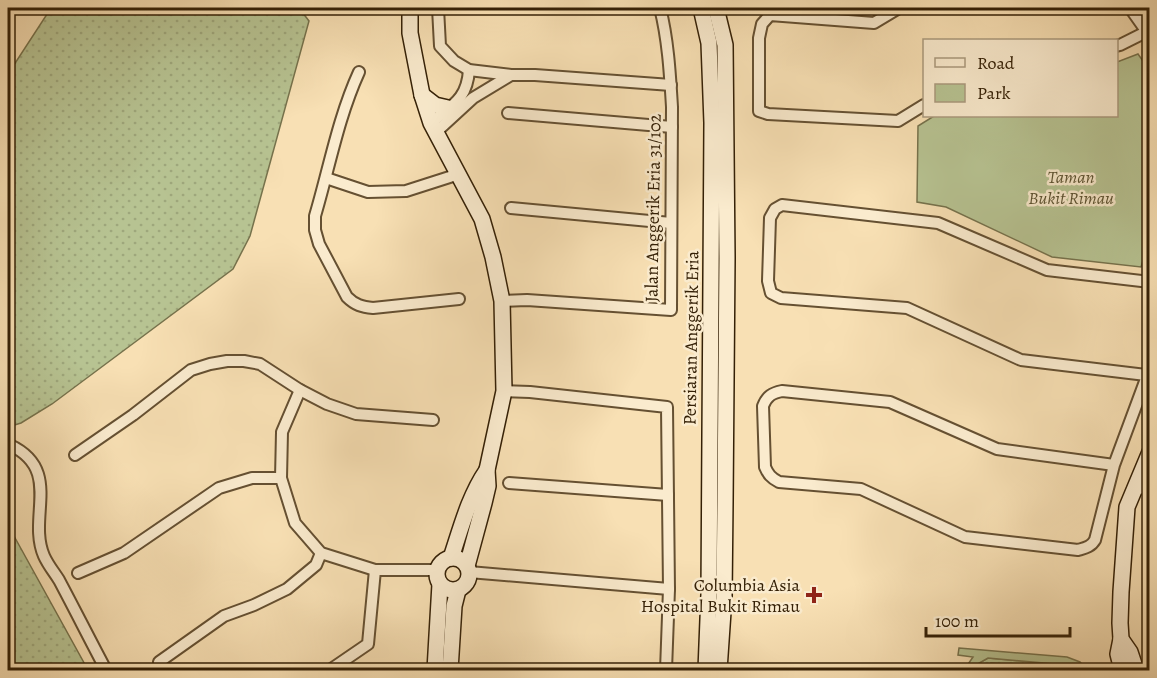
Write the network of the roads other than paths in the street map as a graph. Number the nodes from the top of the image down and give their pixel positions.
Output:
1 (410, 8) edge
2 (438, 8) edge
3 (660, 8) edge
4 (701, 8) edge
5 (716, 8) edge
6 (899, 8) edge
7 (1130, 8) edge
8 (1148, 31) edge
9 (1118, 46) edge
10 (469, 70) junction
11 (359, 72) dead end
12 (511, 75) junction
13 (671, 85) junction
14 (422, 95) junction
15 (923, 106) edge
16 (448, 108) junction
17 (508, 113) dead end
18 (433, 127) junction
19 (672, 127) junction
20 (459, 174) junction
21 (327, 178) junction
22 (511, 208) dead end
23 (671, 223) junction
24 (1149, 282) edge
25 (459, 299) dead end
26 (502, 301) junction
27 (1148, 372) edge
28 (300, 390) junction
29 (504, 391) junction
30 (433, 420) dead end
31 (10, 445) dead end
32 (1149, 452) edge
33 (75, 455) dead end
34 (1114, 465) junction
35 (488, 470) junction
36 (281, 478) junction
37 (509, 483) dead end
38 (1143, 488) edge
39 (668, 495) junction
40 (321, 554) junction
41 (451, 558) junction
42 (468, 569) junction
43 (375, 570) junction
44 (78, 573) dead end
45 (438, 577) junction
46 (669, 589) junction
47 (458, 590) junction
48 (724, 597) junction
49 (1119, 647) junction
50 (159, 662) dead end
51 (667, 669) edge
52 (106, 670) edge
53 (330, 670) edge
54 (435, 670) edge
55 (450, 670) edge
56 (493, 670) edge
57 (501, 670) edge
58 (706, 670) edge
59 (719, 670) edge
60 (725, 670) edge
61 (1122, 670) edge
62 (1136, 670) edge

1 - 14 main road
2 - 10 street
3 - 13 street, Jalan Anggerik Eria 31/102
4 - 58 main road, Persiaran Anggerik Eria
5 - 48 main road, Persiaran Anggerik Eria
6 - 15 street
7 - 8 street
8 - 9 street
10 - 12 street
10 - 16 street
11 - 21 street
12 - 13 street
12 - 18 street
13 - 19 street, Jalan Anggerik Eria 31/102
14 - 16 main road
14 - 18 main road
16 - 18 street
17 - 19 street
18 - 20 main road
19 - 23 street, Jalan Anggerik Eria 31/102
20 - 21 street
20 - 26 main road
21 - 25 street
22 - 23 street
23 - 26 street, Jalan Anggerik Eria 31/102
24 - 27 street
26 - 29 main road
27 - 34 street
28 - 30 street
28 - 33 street
28 - 36 street
29 - 35 main road
29 - 39 street
31 - 52 street
32 - 38 main road
34 - 34 street
35 - 41 main road
35 - 42 main road
36 - 40 street
36 - 44 street
37 - 39 street
38 - 49 main road
39 - 46 street
40 - 43 street
40 - 50 street
41 - 42 main road
41 - 45 main road
42 - 46 street
42 - 47 main road
43 - 45 street
43 - 53 street
45 - 47 main road
45 - 54 main road
46 - 51 street
47 - 55 main road
48 - 59 main road, Persiaran Anggerik Eria
48 - 60 main road
49 - 61 main road
49 - 62 main road
56 - 57 street

